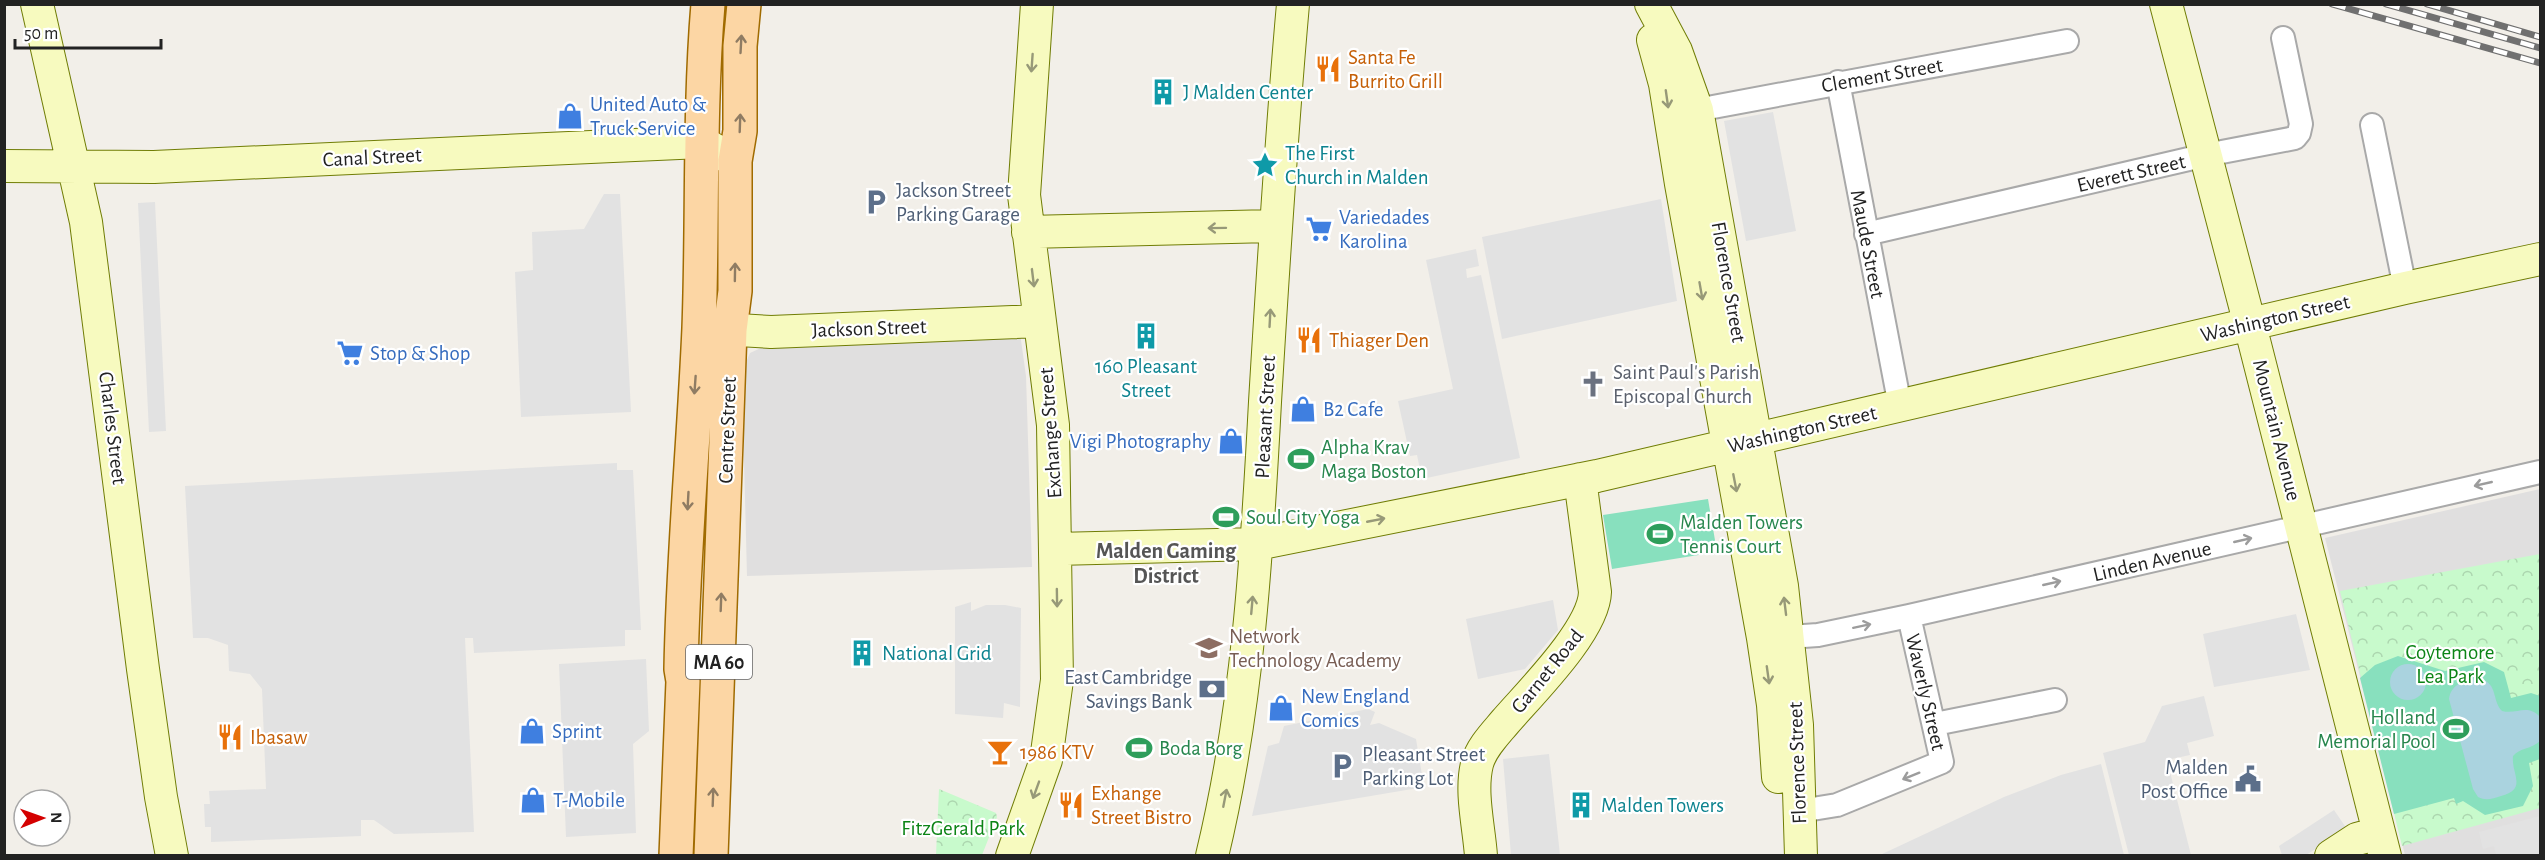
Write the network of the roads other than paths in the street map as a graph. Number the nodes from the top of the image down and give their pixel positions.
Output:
1 (37, 4) edge
2 (708, 4) edge
3 (744, 4) edge
4 (1037, 4) edge
5 (1293, 4) edge
6 (1635, 4) edge
7 (1651, 4) edge
8 (2166, 4) edge
9 (2283, 38) dead end
10 (2067, 41) dead end
11 (1838, 82) junction
12 (1697, 110) junction
13 (2372, 125) dead end
14 (701, 142) junction
15 (2206, 155) junction
16 (735, 161) junction
17 (4, 166) edge
18 (75, 167) junction
19 (1696, 181) junction
20 (1276, 226) junction
21 (1028, 232) junction
22 (1866, 234) junction
23 (2541, 259) edge
24 (2405, 288) junction
25 (1039, 321) junction
26 (2250, 325) junction
27 (714, 329) junction
28 (1900, 406) junction
29 (1742, 442) junction
30 (2541, 472) edge
31 (1580, 479) junction
32 (2301, 527) junction
33 (1257, 544) junction
34 (1056, 549) junction
35 (1909, 616) junction
36 (1776, 638) junction
37 (2055, 700) dead end
38 (1935, 724) junction
39 (1800, 811) junction
40 (2382, 844) edge
41 (172, 855) edge
42 (676, 855) edge
43 (711, 855) edge
44 (1012, 855) edge
45 (1212, 855) edge
46 (1481, 855) edge
47 (1780, 855) edge
48 (1801, 855) edge
49 (2331, 855) edge

1 - 18 street, Charles Street
2 - 14 main road, Centre Street / MA 60
16 -> 3 main road, Centre Street / MA 60
4 -> 21 street, Exchange Street
5 - 20 street, Pleasant Street
6 -> 19 street, Florence Street
7 - 12 street, Florence Street
8 - 15 street, Mountain Avenue
9 - 15 street, Everett Street
10 - 11 street, Clement Street
11 - 12 street, Clement Street
11 - 22 street, Maude Street
12 - 19 street, Florence Street
13 - 24 street
14 - 16 street
14 - 18 street, Canal Street
14 - 27 main road, Centre Street / MA 60
15 - 22 street, Everett Street
15 - 26 street, Mountain Avenue
27 -> 16 main road, Centre Street / MA 60
17 - 18 street, Canal Street
18 - 41 street, Charles Street
19 - 29 street, Florence Street
20 -> 21 street
33 -> 20 street, Pleasant Street
21 -> 25 street, Exchange Street
22 - 28 street, Maude Street
23 - 24 street, Washington Street
24 - 26 street, Washington Street
25 - 27 street, Jackson Street
25 - 34 street, Exchange Street
26 - 28 street, Washington Street
26 - 32 street, Mountain Avenue
27 -> 42 main road, Centre Street / MA 60
43 -> 27 main road, Centre Street / MA 60
28 - 29 street, Washington Street
29 - 31 street, Washington Street
29 - 36 street, Florence Street
30 -> 32 street, Linden Avenue
33 -> 31 street, Washington Street
31 - 46 street, Garnet Road
35 -> 32 street, Linden Avenue
32 - 40 street, Mountain Avenue
33 - 34 street, Washington Street
45 -> 33 street, Pleasant Street
34 -> 44 street, Exchange Street
36 -> 35 street, Linden Avenue
35 - 38 street, Waverly Street
36 - 39 street, Florence Street
36 -> 47 street, Florence Street
37 - 38 street
38 -> 39 street, Waverly Street
39 - 48 street, Florence Street
40 - 49 street

